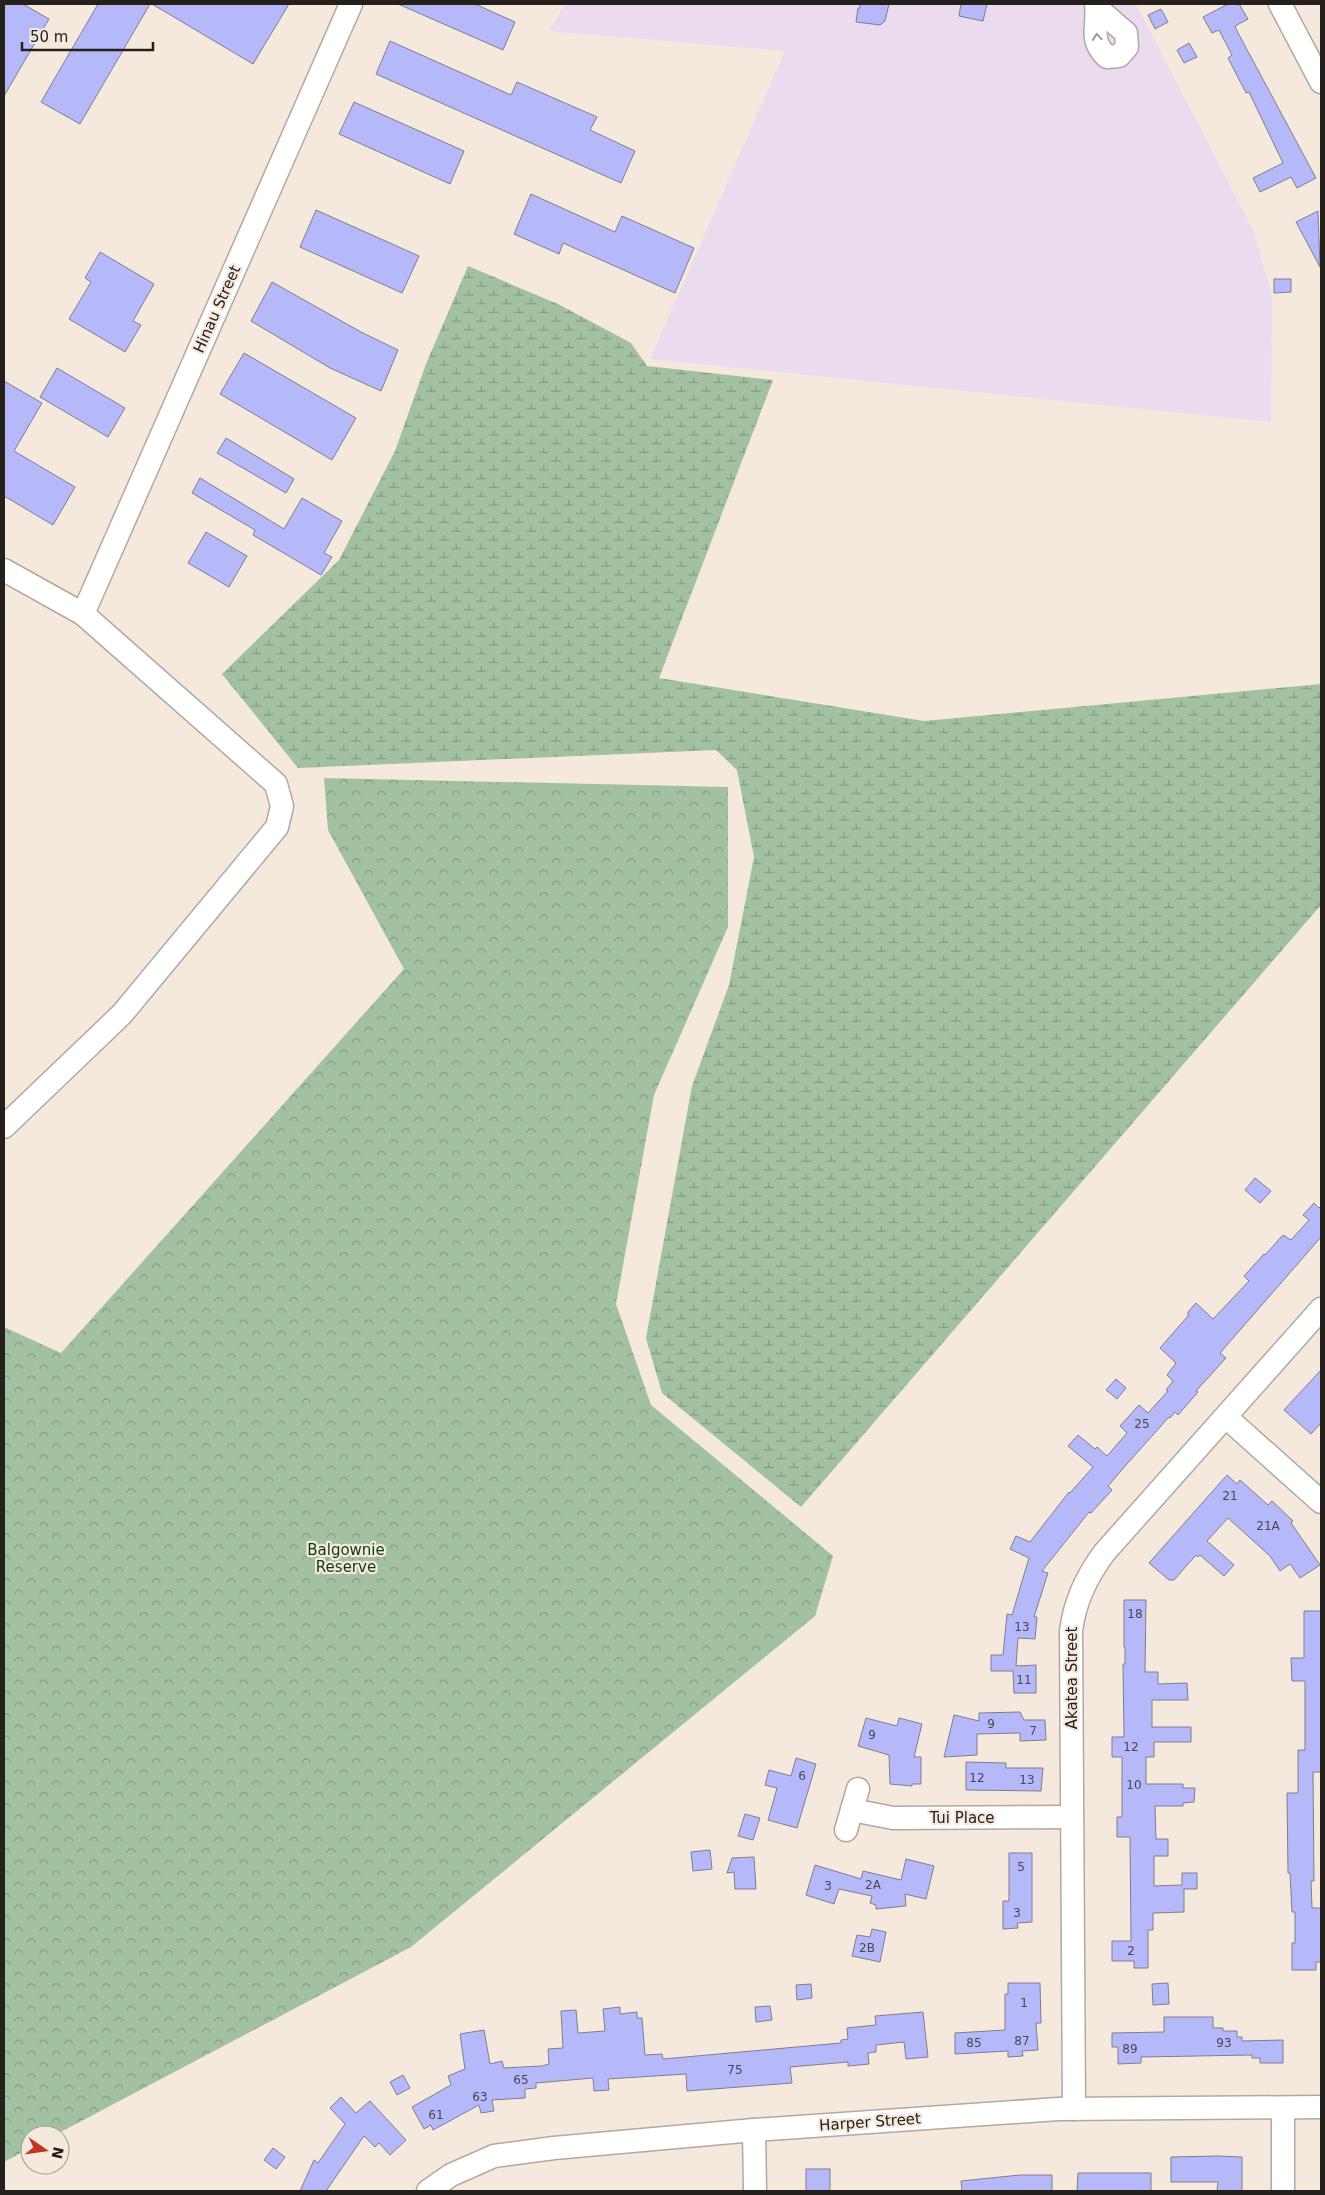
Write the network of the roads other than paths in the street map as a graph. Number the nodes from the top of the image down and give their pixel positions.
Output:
1 (351, 4) edge
2 (1280, 4) edge
3 (1321, 82) edge
4 (4, 570) edge
5 (82, 614) junction
6 (4, 1127) edge
7 (1321, 1308) edge
8 (1226, 1417) junction
9 (1321, 1502) edge
10 (852, 1809) dead end
11 (1072, 1817) junction
12 (1321, 2107) edge
13 (1283, 2108) junction
14 (1074, 2109) junction
15 (754, 2130) junction
16 (428, 2191) edge
17 (755, 2191) edge
18 (1283, 2191) edge

1 - 5 street, Hinau Street
2 - 3 street
4 - 5 street
5 - 6 street
7 - 8 street, Akatea Street
8 - 9 street
8 - 11 street, Akatea Street
10 - 11 street, Tui Place
11 - 14 street, Akatea Street
12 - 13 street, Harper Street
13 - 14 street, Harper Street
13 - 18 street
14 - 15 street, Harper Street
15 - 16 street, Harper Street
15 - 17 street

